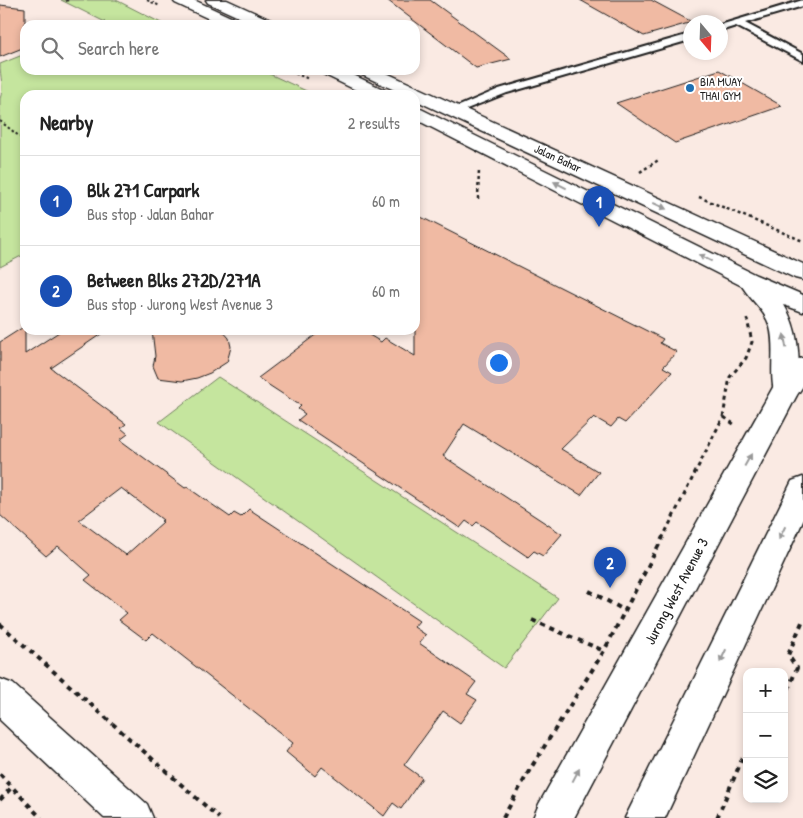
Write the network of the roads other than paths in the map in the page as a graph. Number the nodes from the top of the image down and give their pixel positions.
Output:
1 (181, 0) edge
2 (214, 0) edge
3 (803, 3) edge
4 (224, 20) edge
5 (257, 20) edge
6 (737, 23) junction
7 (728, 26) edge
8 (683, 39) edge
9 (803, 58) edge
10 (339, 75) edge
11 (377, 75) edge
12 (370, 90) edge
13 (410, 90) edge
14 (420, 94) edge
15 (455, 110) junction
16 (420, 114) edge
17 (476, 131) junction
18 (716, 232) junction
19 (803, 262) edge
20 (803, 273) edge
21 (748, 280) junction
22 (803, 304) edge
23 (803, 367) edge
24 (786, 389) junction
25 (803, 489) edge
26 (0, 696) edge
27 (133, 818) edge
28 (553, 818) edge
29 (645, 818) edge

1 - 4 main road
2 - 5 main road
3 - 6 lane
6 - 7 lane
6 - 9 lane
8 - 15 lane
10 - 12 main road
11 - 13 main road, Jalan Bahar
14 - 15 main road, Jalan Bahar
15 - 17 main road, Jalan Bahar
16 - 17 main road, Jalan Bahar
17 -> 18 main road, Jalan Bahar
21 -> 17 main road, Jalan Bahar
18 - 19 main road
18 - 20 main road, Jalan Bahar
21 - 22 main road, Jalan Bahar
24 -> 21 main road
23 - 24 main road, Jurong West Avenue 3
28 -> 24 main road, Jurong West Avenue 3
25 -> 29 main road
26 - 27 main road

